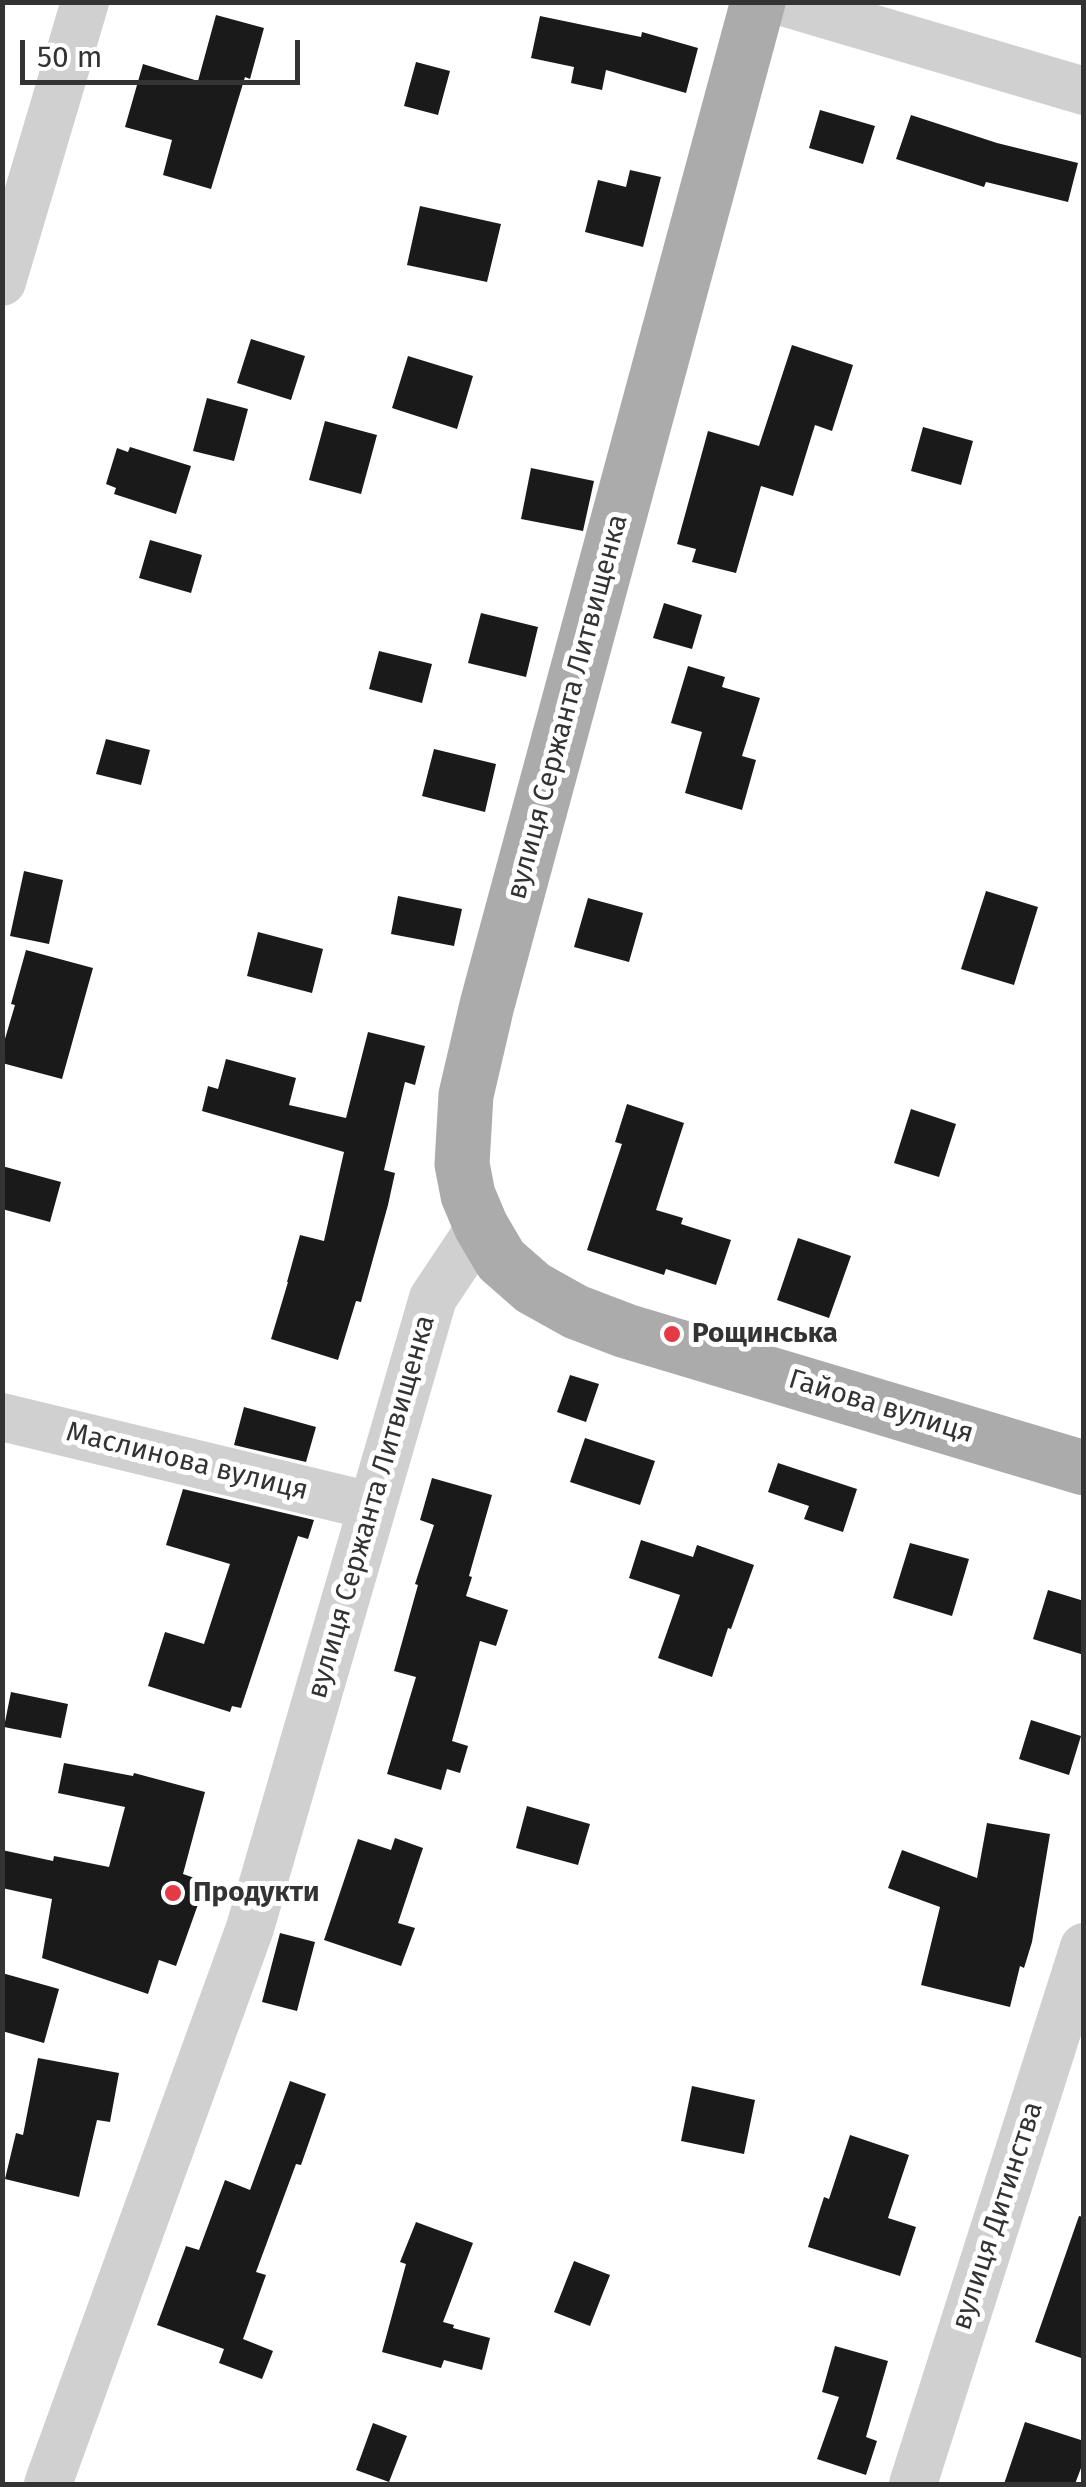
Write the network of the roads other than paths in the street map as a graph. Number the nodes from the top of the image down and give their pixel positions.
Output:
1 (85, 2) edge
2 (758, 2) edge
3 (783, 2) edge
4 (1084, 92) edge
5 (2, 282) edge
6 (480, 1226) junction
7 (2, 1417) edge
8 (1084, 1468) edge
9 (371, 1506) junction
10 (1084, 1947) edge
11 (48, 2484) edge
12 (913, 2484) edge

1 - 5 street
2 - 6 main road, вулиця Сержанта Литвищенка
3 - 4 street
6 - 8 main road, Гайова вулиця
6 - 9 street, вулиця Сержанта Литвищенка
7 - 9 street, Маслинова вулиця
9 - 11 street, вулиця Сержанта Литвищенка
10 - 12 street, вулиця Дитинства

